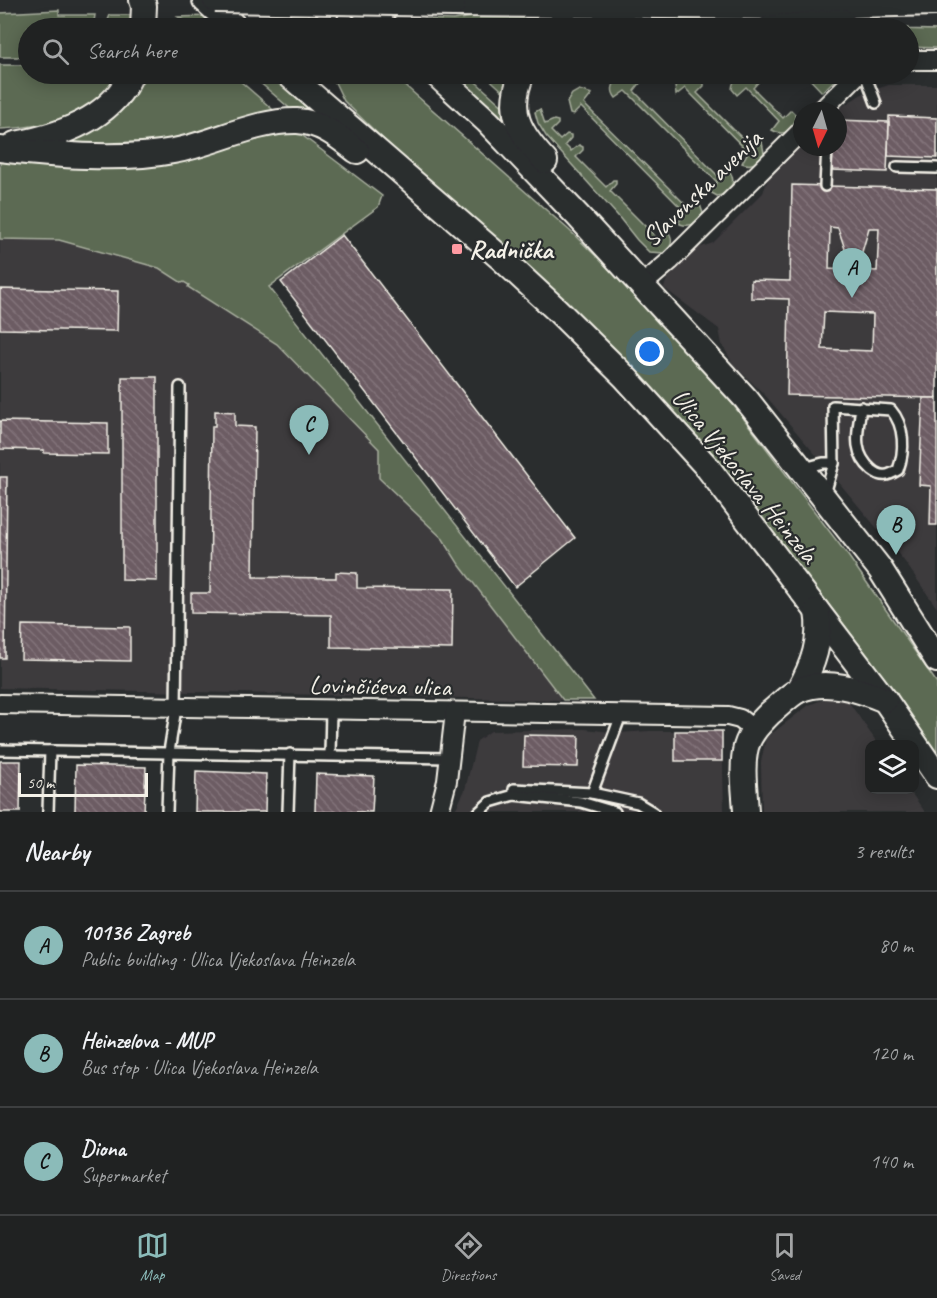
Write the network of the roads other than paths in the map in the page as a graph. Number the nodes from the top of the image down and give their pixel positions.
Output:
1 (142, 0) edge
2 (205, 0) edge
3 (215, 0) edge
4 (332, 0) edge
5 (354, 0) edge
6 (937, 4) edge
7 (143, 18) edge
8 (225, 18) edge
9 (322, 18) edge
10 (375, 18) edge
11 (867, 18) edge
12 (919, 60) edge
13 (937, 60) edge
14 (126, 84) edge
15 (300, 84) edge
16 (319, 84) edge
17 (447, 84) edge
18 (518, 84) edge
19 (848, 84) edge
20 (869, 84) edge
21 (830, 102) edge
22 (876, 103) dead end
23 (343, 120) junction
24 (793, 139) edge
25 (0, 148) edge
26 (827, 156) edge
27 (897, 167) dead end
28 (937, 168) edge
29 (825, 186) dead end
30 (426, 191) junction
31 (578, 216) junction
32 (642, 285) junction
33 (180, 387) dead end
34 (861, 406) junction
35 (834, 463) junction
36 (801, 469) junction
37 (823, 499) junction
38 (817, 611) junction
39 (937, 660) edge
40 (799, 690) junction
41 (885, 700) junction
42 (0, 704) edge
43 (176, 708) junction
44 (331, 710) junction
45 (455, 712) junction
46 (621, 715) junction
47 (754, 730) junction
48 (0, 750) edge
49 (50, 751) junction
50 (169, 752) junction
51 (290, 754) junction
52 (330, 755) junction
53 (449, 758) junction
54 (937, 776) edge
55 (592, 793) junction
56 (514, 795) junction
57 (48, 812) edge
58 (167, 812) edge
59 (288, 812) edge
60 (439, 812) edge
61 (479, 812) edge
62 (615, 812) edge
63 (653, 812) edge
64 (746, 812) edge

1 - 7 main road
2 - 8 main road
3 - 6 main road, bridge
4 - 9 main road
5 - 10 main road
6 - 11 main road
12 - 13 street
14 - 25 main road
15 - 23 main road, Ulica Vjekoslava Heinzela
16 - 23 main road
17 - 31 main road, Ulica Vjekoslava Heinzela
18 - 31 main road
19 - 21 street
20 - 22 lane
23 - 30 main road, Ulica Vjekoslava Heinzela
24 - 32 street, Slavonska avenija
25 - 30 main road
26 - 29 lane
27 - 28 lane
30 - 38 main road, Ulica Vjekoslava Heinzela
31 - 32 main road, Ulica Vjekoslava Heinzela
32 - 36 main road, Ulica Vjekoslava Heinzela
33 - 43 lane
34 - 34 lane
34 - 35 lane
35 - 36 lane
35 - 37 lane
36 - 37 main road, Ulica Vjekoslava Heinzela
37 - 39 main road, Ulica Vjekoslava Heinzela
38 - 40 main road
38 - 41 main road, Ulica Vjekoslava Heinzela
40 - 41 main road
40 - 47 main road
41 - 54 main road, Ulica Vjekoslava Heinzela
42 - 43 street, Lovinčićeva ulica
43 - 44 street, Lovinčićeva ulica
43 - 50 lane
44 - 45 street, Lovinčićeva ulica
44 - 52 lane
45 - 46 street, Lovinčićeva ulica
45 - 53 street
46 - 47 street, Lovinčićeva ulica
46 - 55 lane
47 - 64 main road
48 - 49 lane
49 - 50 lane
49 - 57 lane
50 - 51 lane
50 - 58 lane
51 - 52 lane
51 - 59 lane
52 - 53 lane
53 - 60 street
55 - 56 lane
55 - 63 lane
56 - 61 lane
56 - 62 lane

